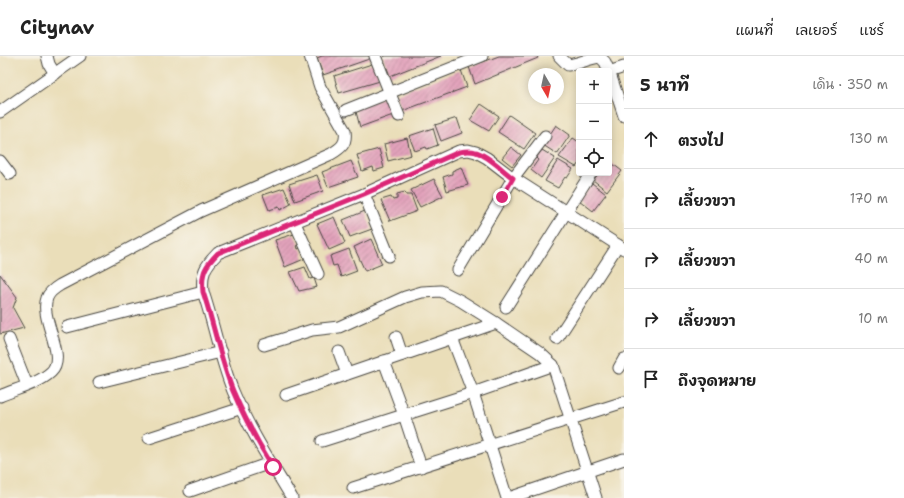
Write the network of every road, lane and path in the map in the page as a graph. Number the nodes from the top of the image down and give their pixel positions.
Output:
1 (47, 56) edge
2 (80, 56) edge
3 (310, 56) edge
4 (376, 56) edge
5 (482, 56) edge
6 (559, 56) edge
7 (624, 67) edge
8 (607, 68) edge
9 (612, 71) edge
10 (55, 74) junction
11 (612, 81) edge
12 (391, 93) junction
13 (346, 110) dead end
14 (0, 112) edge
15 (399, 116) dead end
16 (624, 116) edge
17 (545, 136) dead end
18 (0, 161) edge
19 (10, 174) dead end
20 (589, 176) edge
21 (513, 178) junction
22 (364, 194) junction
23 (566, 211) junction
24 (296, 223) junction
25 (621, 247) edge
26 (390, 256) dead end
27 (458, 270) dead end
28 (318, 274) dead end
29 (203, 292) junction
30 (506, 307) dead end
31 (496, 323) junction
32 (67, 328) dead end
33 (396, 337) dead end
34 (452, 338) junction
35 (9, 339) dead end
36 (557, 339) dead end
37 (264, 345) dead end
38 (221, 352) junction
39 (339, 352) dead end
40 (402, 355) junction
41 (384, 361) junction
42 (553, 365) junction
43 (347, 374) junction
44 (99, 382) dead end
45 (27, 385) junction
46 (473, 393) junction
47 (286, 395) dead end
48 (0, 396) edge
49 (624, 402) edge
50 (242, 408) junction
51 (404, 415) junction
52 (570, 418) junction
53 (149, 438) dead end
54 (322, 441) dead end
55 (490, 444) junction
56 (624, 459) edge
57 (270, 463) junction
58 (421, 467) junction
59 (587, 471) junction
60 (353, 488) dead end
61 (190, 491) dead end
62 (292, 498) edge
63 (508, 498) edge
64 (596, 498) edge

1 - 10 street
2 - 10 street
3 - 45 street
4 - 12 street
5 - 12 street
6 - 8 street
7 - 9 street
10 - 14 street
11 - 16 street
12 - 13 street
12 - 15 street
17 - 21 street
18 - 19 street
20 - 23 street
21 - 22 street
21 - 23 street
21 - 27 street
22 - 24 street
22 - 26 street
23 - 25 street
23 - 30 street
24 - 28 street
24 - 29 street
25 - 36 street
29 - 32 street
29 - 38 street
31 - 34 street
31 - 37 street
31 - 42 street
33 - 40 street
34 - 40 street
34 - 46 street
35 - 45 street
38 - 44 street
38 - 50 street
39 - 43 street
40 - 41 street
41 - 43 street
41 - 51 street
42 - 46 street
42 - 52 street
43 - 47 street
45 - 48 street
46 - 51 street
46 - 55 street
49 - 52 street
50 - 53 street
50 - 57 street
51 - 54 street
51 - 58 street
52 - 55 street
52 - 59 street
55 - 58 street
55 - 63 street
56 - 59 street
57 - 61 street
57 - 62 street
58 - 60 street
59 - 63 street
59 - 64 street

